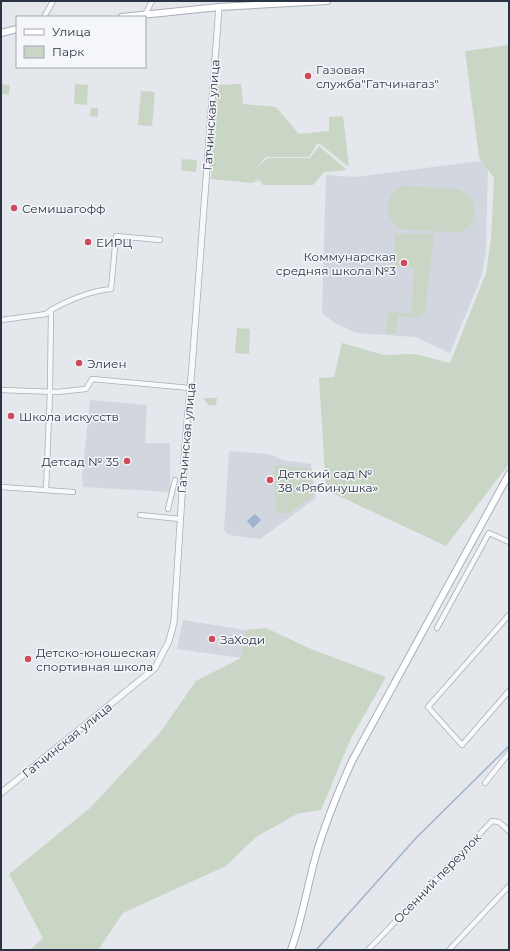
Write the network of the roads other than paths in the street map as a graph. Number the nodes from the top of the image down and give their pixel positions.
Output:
1 (53, 1) edge
2 (152, 1) edge
3 (327, 1) edge
4 (219, 7) junction
5 (145, 15) junction
6 (45, 16) edge
7 (134, 16) edge
8 (16, 29) edge
9 (1, 33) edge
10 (160, 240) dead end
11 (51, 310) junction
12 (1, 320) edge
13 (190, 388) junction
14 (1, 390) edge
15 (50, 391) junction
16 (509, 474) edge
17 (175, 480) dead end
18 (1, 487) edge
19 (46, 490) junction
20 (73, 492) dead end
21 (168, 509) dead end
22 (140, 516) dead end
23 (180, 519) junction
24 (509, 542) edge
25 (509, 615) edge
26 (436, 628) dead end
27 (509, 691) edge
28 (509, 753) edge
29 (485, 783) dead end
30 (1, 793) edge
31 (509, 831) edge
32 (509, 886) edge
33 (291, 950) edge
34 (368, 950) edge
35 (449, 950) edge

1 - 6 street
2 - 5 street
3 - 4 main road
4 - 5 main road
4 - 13 street, Гатчинская улица
5 - 7 main road
8 - 9 main road
10 - 11 street
11 - 12 street
11 - 15 street
13 - 15 street
13 - 23 street, Гатчинская улица
14 - 15 street
15 - 19 street
16 - 33 main road
17 - 21 street
18 - 19 street
19 - 20 street
22 - 23 street
23 - 30 street, Гатчинская улица
24 - 26 street
25 - 27 street
28 - 29 street
31 - 34 street, Осенний переулок
32 - 35 street

